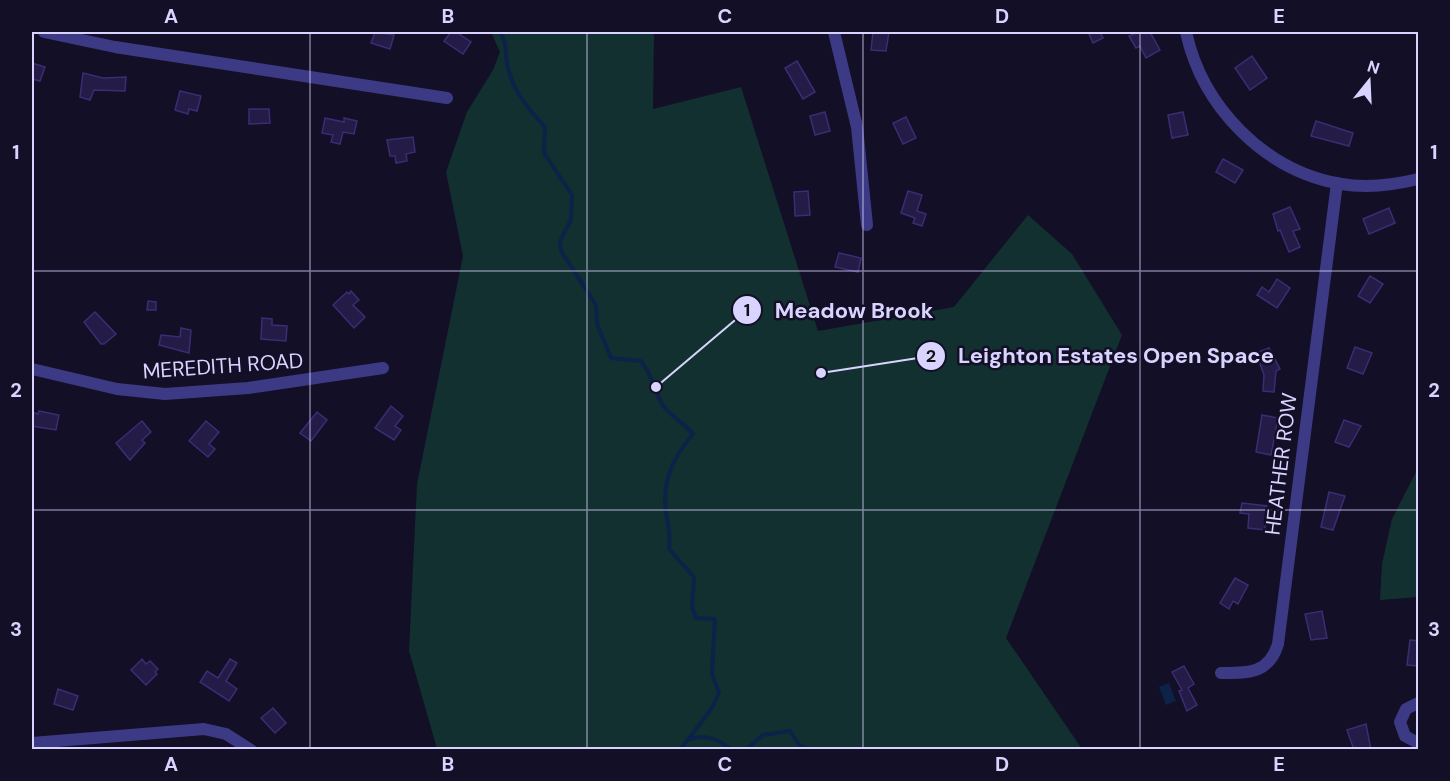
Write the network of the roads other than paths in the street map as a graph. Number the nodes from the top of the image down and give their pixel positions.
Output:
1 (44, 32) edge
2 (834, 32) edge
3 (1186, 32) edge
4 (447, 98) dead end
5 (1419, 179) edge
6 (1337, 183) junction
7 (867, 225) dead end
8 (383, 368) dead end
9 (32, 369) edge
10 (1221, 673) dead end
11 (1419, 703) edge
12 (32, 742) edge
13 (1419, 743) edge
14 (251, 750) edge

1 - 4 street
2 - 7 street
3 - 6 street
5 - 6 street
6 - 10 street, HEATHER ROW
8 - 9 street, MEREDITH ROAD
11 - 13 street
12 - 14 street

